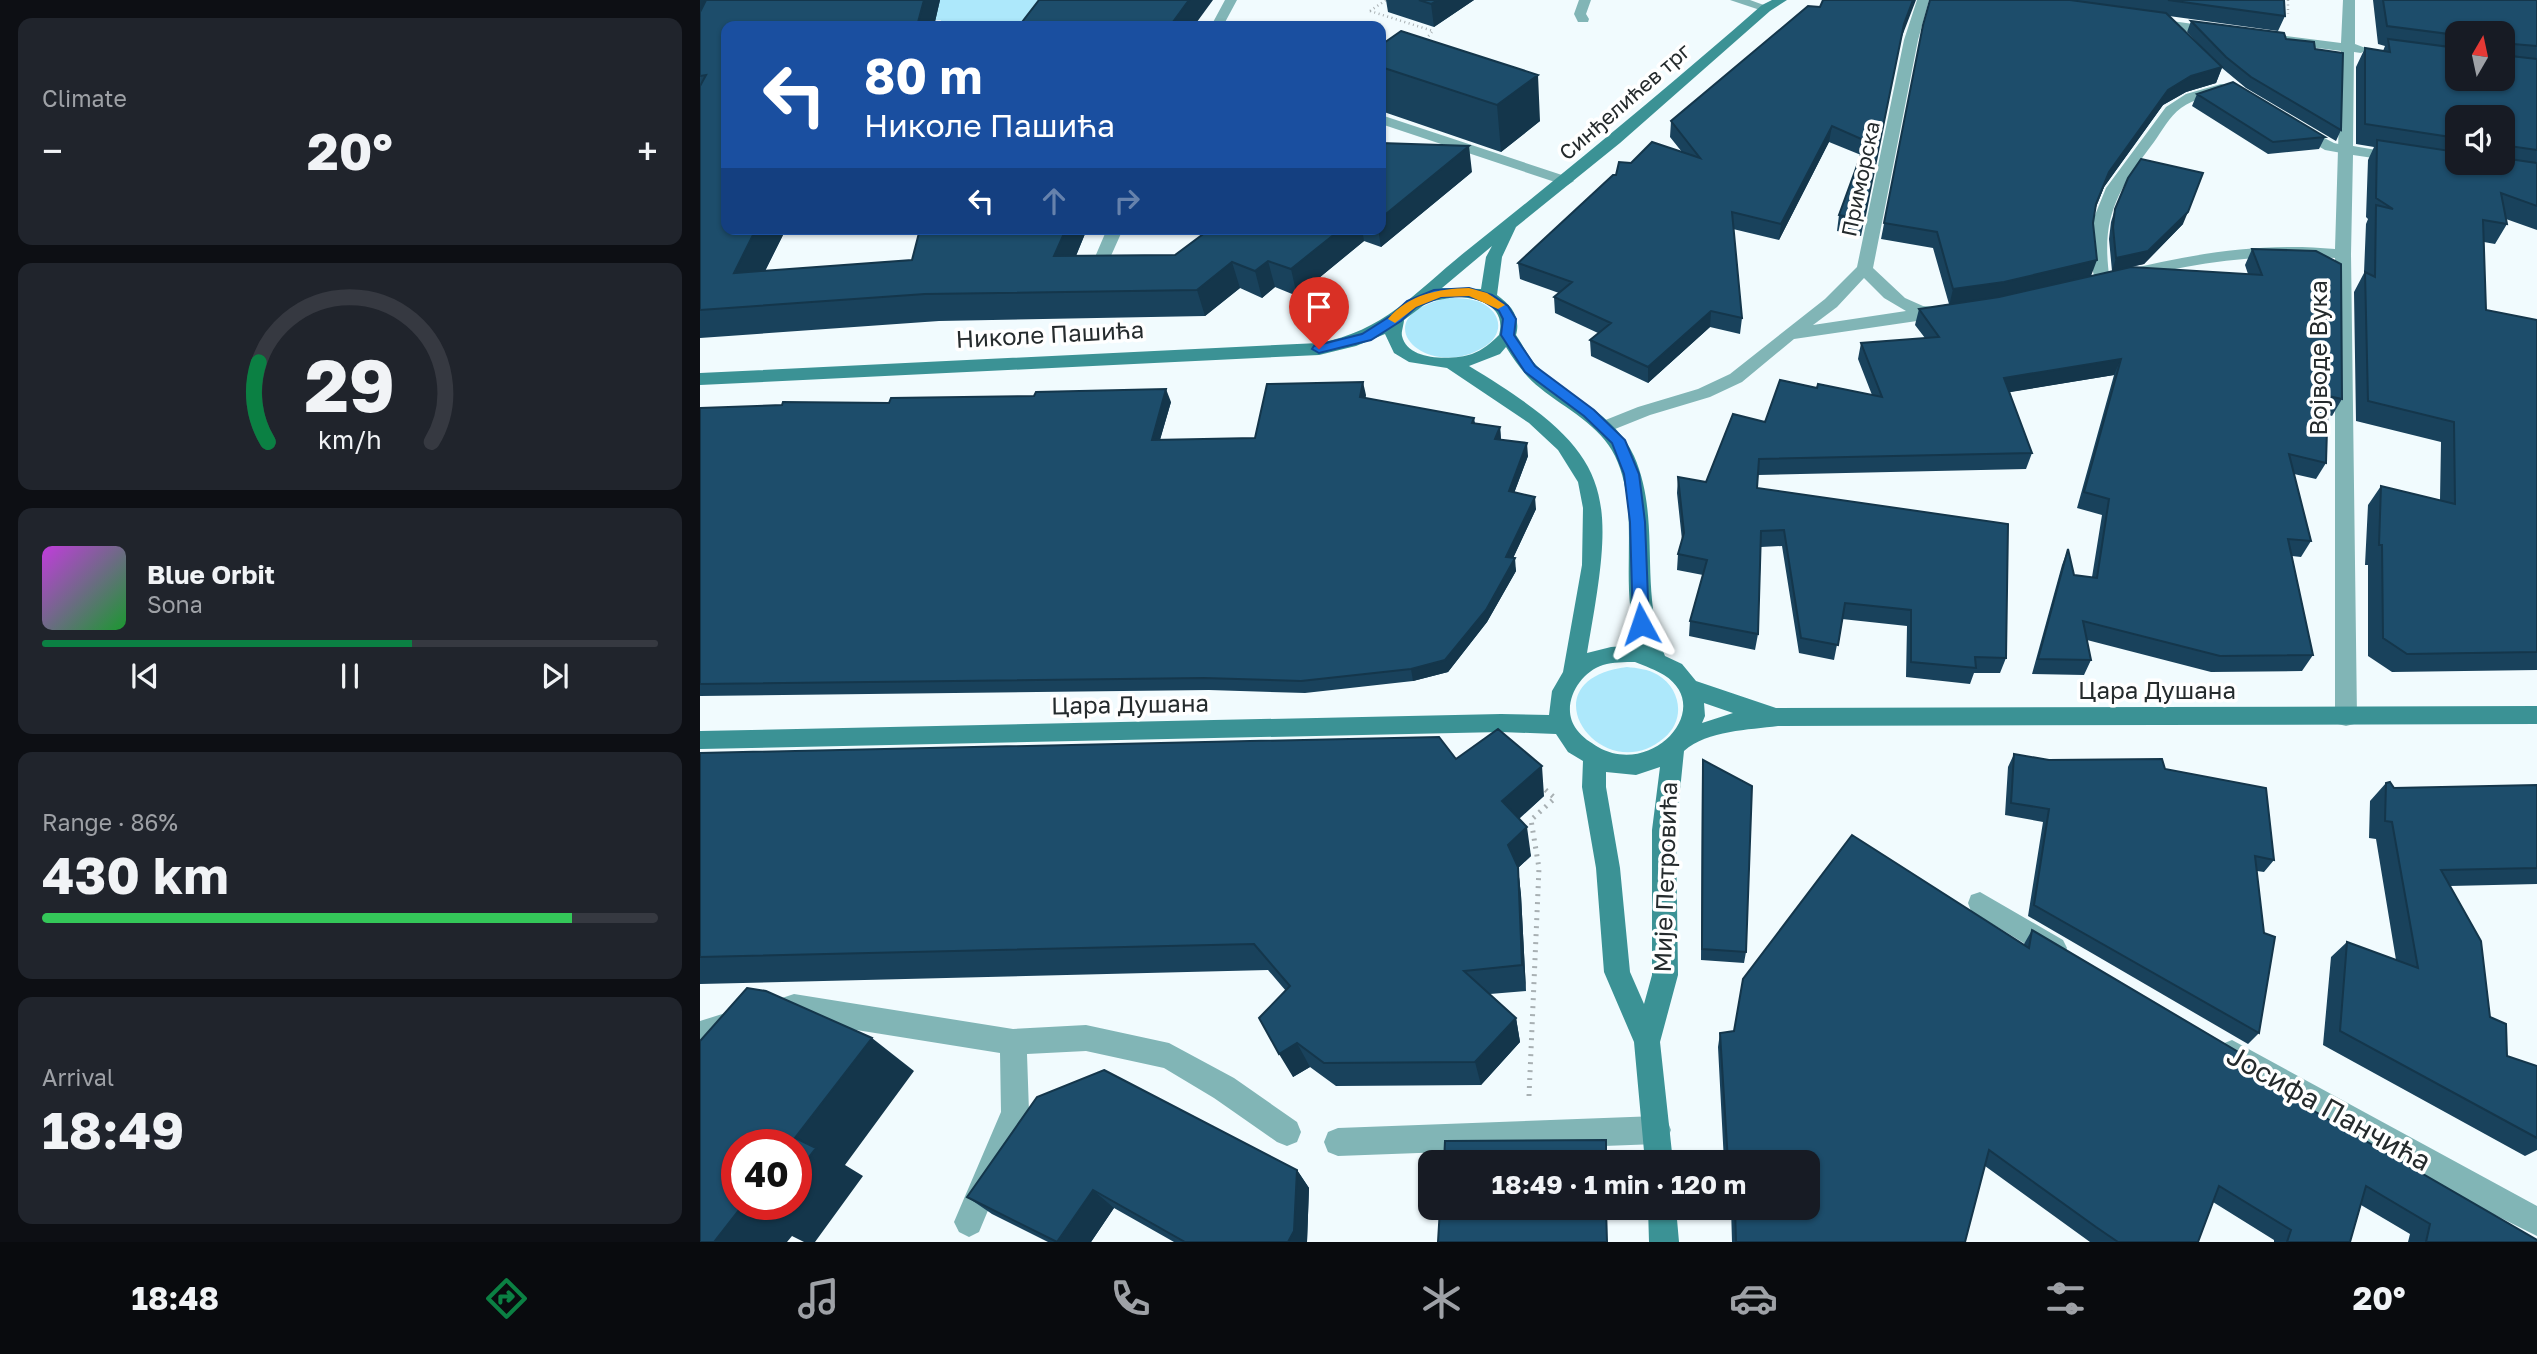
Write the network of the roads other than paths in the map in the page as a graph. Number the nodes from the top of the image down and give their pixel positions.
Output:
1 (1230, 0) edge
2 (1585, 0) edge
3 (1736, 0) edge
4 (1781, 0) edge
5 (1923, 0) edge
6 (2349, 0) edge
7 (1769, 4) edge
8 (1583, 19) dead end
9 (2132, 19) edge
10 (1220, 21) edge
11 (2168, 24) junction
12 (2233, 33) edge
13 (2272, 38) edge
14 (2188, 46) edge
15 (2349, 48) junction
16 (2372, 51) edge
17 (2215, 73) edge
18 (2285, 120) edge
19 (1386, 121) edge
20 (2347, 150) junction
21 (2421, 161) edge
22 (1566, 181) junction
23 (1510, 226) junction
24 (1112, 235) edge
25 (2343, 254) junction
26 (1100, 264) edge
27 (1865, 268) junction
28 (2102, 281) junction
29 (2081, 286) edge
30 (1488, 298) junction
31 (1421, 299) junction
32 (1957, 310) edge
33 (1932, 313) junction
34 (1396, 318) junction
35 (1508, 335) junction
36 (1789, 335) junction
37 (1453, 364) junction
38 (700, 379) edge
39 (1604, 427) junction
40 (1655, 658) junction
41 (1573, 675) junction
42 (1690, 688) junction
43 (2537, 715) edge
44 (2346, 717) junction
45 (1778, 718) junction
46 (1562, 725) junction
47 (700, 740) edge
48 (1679, 744) junction
49 (1595, 760) junction
50 (1980, 903) dead end
51 (2074, 960) edge
52 (700, 1034) edge
53 (2204, 1037) edge
54 (1013, 1042) junction
55 (1647, 1042) junction
56 (1657, 1130) junction
57 (1287, 1132) dead end
58 (1338, 1142) dead end
59 (1658, 1150) edge
60 (1663, 1220) edge
61 (2537, 1221) edge
62 (969, 1222) edge
63 (1664, 1242) edge

1 - 10 street
2 - 8 street
3 - 7 street
4 - 7 street, Синђелићев трг
5 - 27 street, Приморска
6 - 15 street, Војводе Вука
7 - 22 street, Синђелићев трг
9 - 11 street
11 - 12 street
11 - 14 street
13 - 15 street
15 - 16 street
15 - 20 street, Војводе Вука
17 - 28 street
18 - 20 street
19 - 22 street
20 - 21 street
20 - 25 street, Војводе Вука
22 - 23 street, Синђелићев трг
23 - 30 street, Синђелићев трг
23 - 31 street, Синђелићев трг
24 - 26 street
25 - 28 street
25 - 44 street, Војводе Вука
27 - 33 street
27 - 36 street, Приморска
28 - 29 street
30 - 31 street, Николе Пашића
30 - 35 street
31 - 34 street, Николе Пашића
32 - 33 street
33 - 36 street
34 - 37 street
34 - 38 street, Николе Пашића
35 - 37 street
35 - 39 street
36 - 39 street, Приморска
37 - 41 street
39 - 40 street
40 - 41 street
40 - 42 street
41 - 46 street
42 - 45 street, Цара Душана
42 - 48 street
43 - 44 street, Цара Душана
44 - 45 street, Цара Душана
45 - 48 street, Цара Душана
46 - 47 street, Цара Душана
46 - 49 street
48 - 49 street
48 - 55 street, Мије Петровића
49 - 55 street, Мије Петровића
50 - 51 street
52 - 54 street
53 - 61 street, Јосифа Панчића
54 - 57 street
54 - 62 street
55 - 56 street, Мије Петровића
56 - 58 street
56 - 59 street, Мије Петровића
60 - 63 street

